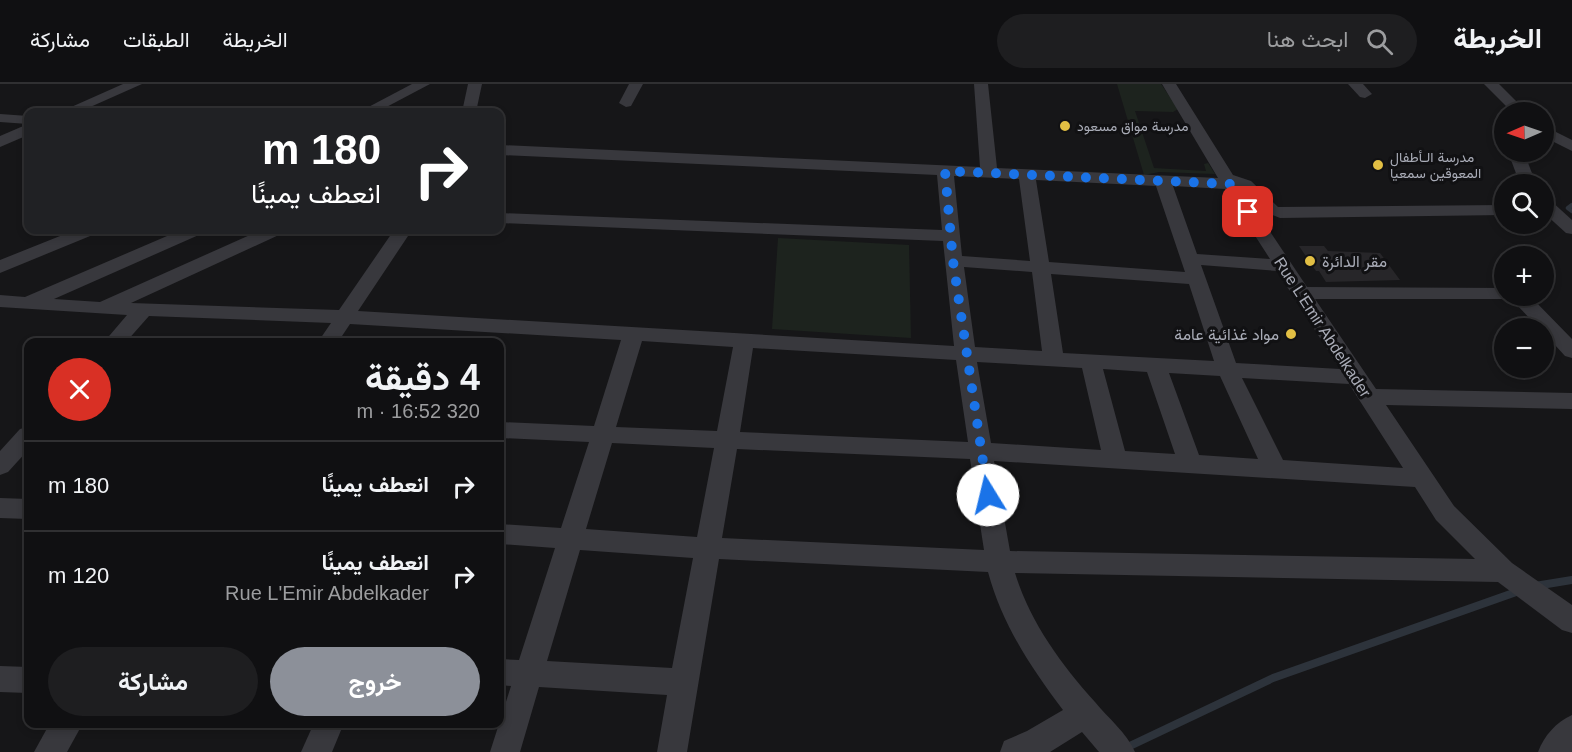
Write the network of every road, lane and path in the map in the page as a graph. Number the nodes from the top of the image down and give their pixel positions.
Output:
1 (135, 84) edge
2 (423, 84) edge
3 (475, 84) edge
4 (636, 84) edge
5 (981, 84) edge
6 (1168, 84) edge
7 (1491, 84) edge
8 (1510, 102) edge
9 (626, 103) dead end
10 (77, 108) edge
11 (374, 108) edge
12 (468, 108) edge
13 (0, 118) edge
14 (24, 120) edge
15 (24, 131) edge
16 (1554, 136) edge
17 (0, 142) edge
18 (1572, 146) edge
19 (504, 150) edge
20 (945, 171) junction
21 (989, 173) junction
22 (1027, 174) junction
23 (1162, 180) junction
24 (1228, 181) junction
25 (1494, 210) edge
26 (1554, 214) edge
27 (504, 218) edge
28 (1572, 229) edge
29 (79, 234) edge
30 (186, 234) edge
31 (266, 234) edge
32 (400, 234) edge
33 (950, 236) junction
34 (1189, 259) junction
35 (953, 261) junction
36 (1283, 266) junction
37 (0, 267) edge
38 (1040, 267) junction
39 (1196, 279) junction
40 (1301, 293) junction
41 (1494, 294) edge
42 (0, 301) edge
43 (27, 303) junction
44 (1529, 306) edge
45 (103, 308) junction
46 (144, 309) junction
47 (344, 317) junction
48 (633, 336) junction
49 (118, 338) edge
50 (331, 338) edge
51 (744, 342) junction
52 (1572, 351) edge
53 (967, 355) junction
54 (1054, 360) junction
55 (1091, 362) junction
56 (1156, 366) junction
57 (1228, 370) junction
58 (1355, 377) junction
59 (1368, 397) junction
60 (1572, 401) edge
61 (504, 430) edge
62 (603, 435) junction
63 (24, 439) edge
64 (726, 441) junction
65 (981, 451) junction
66 (1115, 459) junction
67 (1190, 463) junction
68 (0, 466) edge
69 (1275, 469) junction
70 (1420, 478) junction
71 (0, 508) edge
72 (24, 509) edge
73 (504, 534) edge
74 (571, 537) junction
75 (709, 549) junction
76 (999, 562) junction
77 (1510, 577) junction
78 (1572, 621) edge
79 (504, 672) edge
80 (530, 673) junction
81 (0, 679) edge
82 (24, 680) edge
83 (685, 682) junction
84 (1085, 713) junction
85 (65, 728) edge
86 (327, 728) edge
87 (1572, 730) edge
88 (49, 752) edge
89 (316, 752) edge
90 (505, 752) edge
91 (672, 752) edge
92 (1015, 752) edge
93 (1120, 752) edge
94 (1553, 752) edge

1 - 10 street
2 - 11 street
3 - 12 street
4 - 9 street
5 - 21 street
6 - 24 street, Rue L'Emir Abdelkader
7 - 8 street
13 - 14 street
15 - 17 street
16 - 18 street
19 - 20 street
20 - 21 street
20 - 33 street
21 - 22 street
22 - 23 street
22 - 38 street
23 - 24 street
23 - 34 street
24 - 25 street
24 - 36 street, Rue L'Emir Abdelkader
26 - 28 street
27 - 33 street
29 - 37 street
30 - 43 street
31 - 45 street
32 - 47 street
33 - 35 street
34 - 36 street
34 - 39 street
35 - 38 street
35 - 53 street
36 - 40 street, Rue L'Emir Abdelkader
38 - 39 street
38 - 54 street
39 - 57 street
40 - 41 street
40 - 58 street, Rue L'Emir Abdelkader
42 - 43 street
43 - 45 street
44 - 52 street
45 - 46 street
46 - 47 street
46 - 49 street
47 - 48 street
47 - 50 street
48 - 51 street
48 - 62 street
51 - 53 street
51 - 64 street
53 - 54 street
53 - 65 street
54 - 55 street
55 - 56 street
55 - 66 street
56 - 57 street
56 - 67 street
57 - 58 street
57 - 69 street
58 - 59 street, Rue L'Emir Abdelkader
59 - 60 street
59 - 70 street, Rue L'Emir Abdelkader
61 - 62 street
62 - 64 street
62 - 74 street
63 - 68 street
64 - 65 street
64 - 75 street
65 - 66 street
65 - 76 street
66 - 67 street
67 - 69 street
69 - 70 street
70 - 77 street, Rue L'Emir Abdelkader
71 - 72 street
73 - 74 street
74 - 75 street
74 - 80 street
75 - 76 street
75 - 83 street
76 - 77 street
76 - 84 street
77 - 78 street, Rue L'Emir Abdelkader
79 - 80 street
80 - 83 street
80 - 90 street
81 - 82 street
83 - 91 street
84 - 92 street
84 - 93 street
85 - 88 street
86 - 89 street
87 - 94 street

